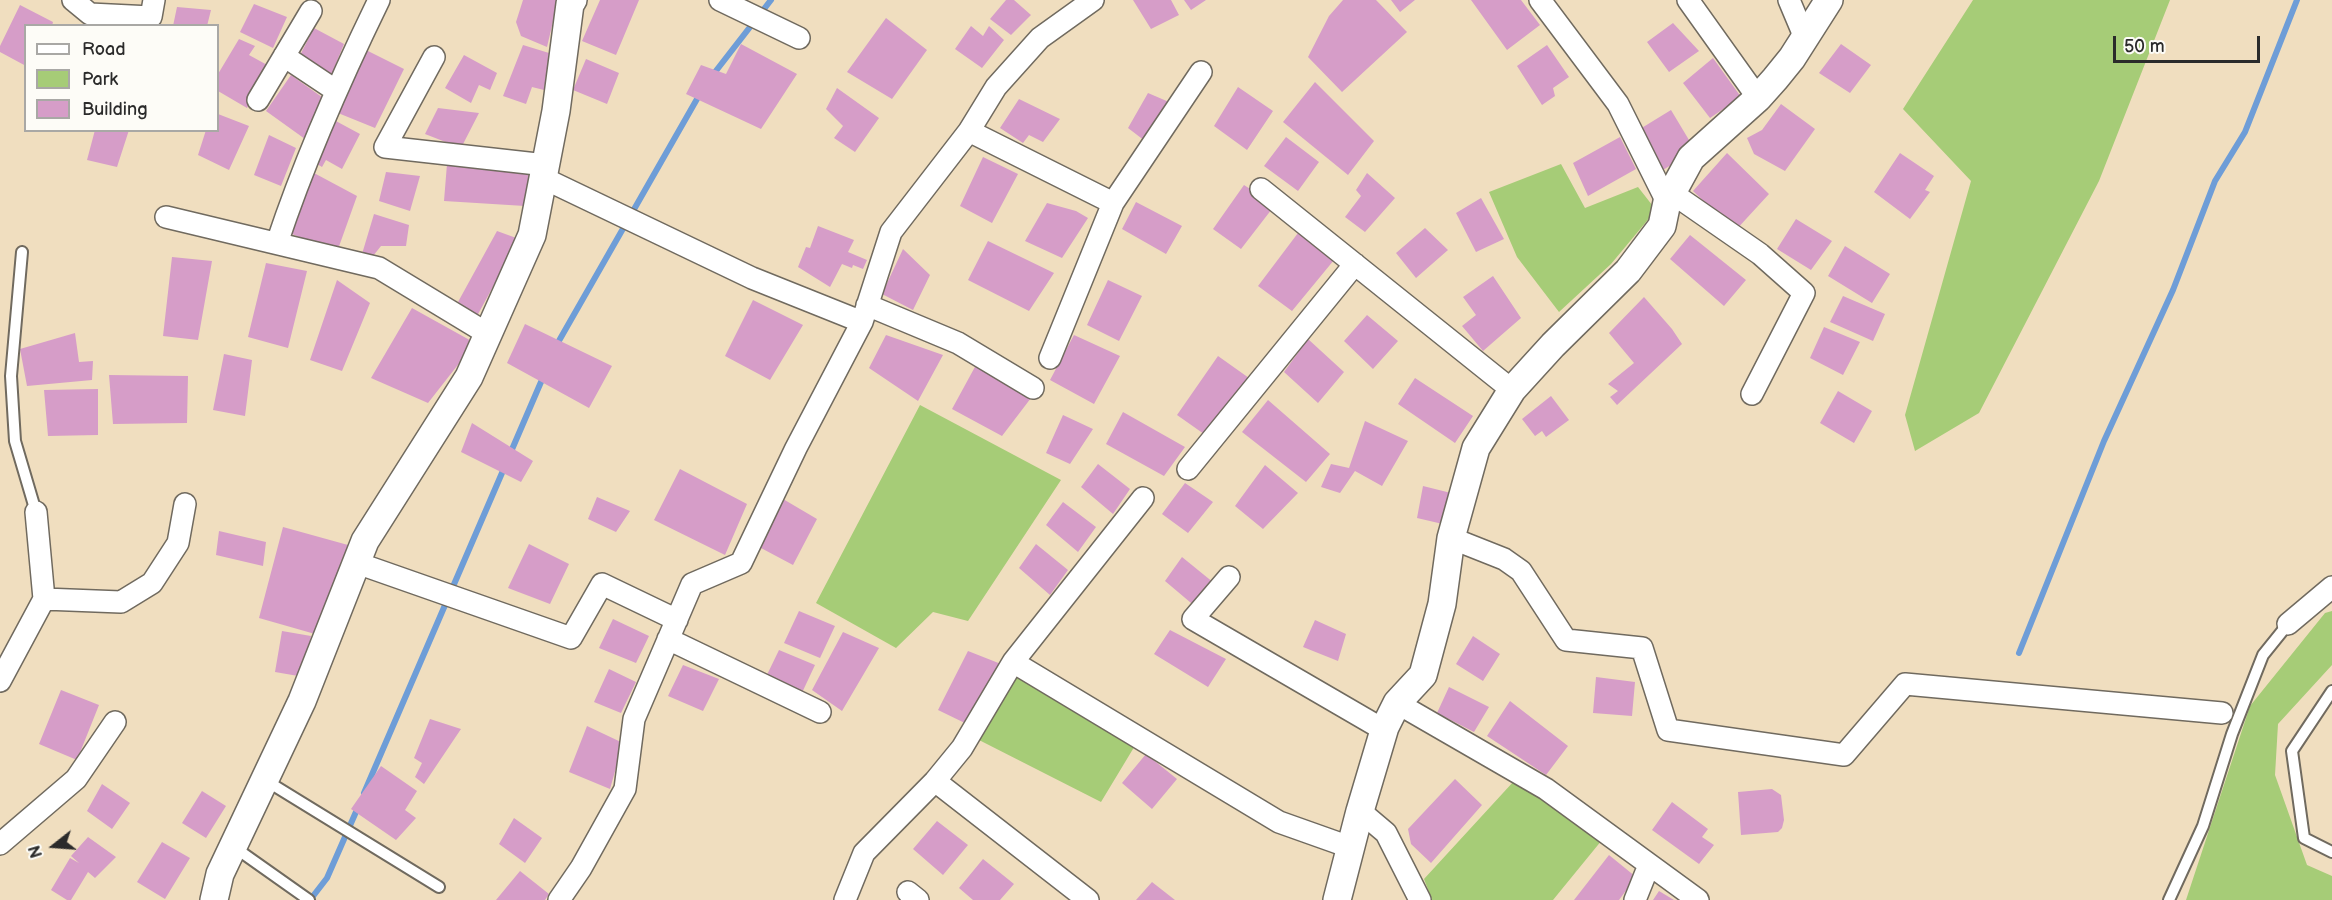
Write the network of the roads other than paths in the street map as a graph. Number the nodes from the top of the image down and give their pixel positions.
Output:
1 (73, 0) edge
2 (154, 0) edge
3 (379, 0) edge
4 (573, 0) edge
5 (720, 0) edge
6 (1093, 0) edge
7 (1540, 0) edge
8 (1688, 0) edge
9 (1789, 0) edge
10 (1829, 0) edge
11 (315, 4) edge
12 (799, 38) dead end
13 (1805, 38) junction
14 (284, 56) junction
15 (434, 57) dead end
16 (1202, 72) dead end
17 (335, 90) junction
18 (1758, 98) junction
19 (258, 100) dead end
20 (969, 131) junction
21 (545, 171) junction
22 (1262, 189) dead end
23 (1670, 198) junction
24 (1113, 203) junction
25 (166, 217) dead end
26 (277, 243) junction
27 (22, 252) dead end
28 (1355, 264) junction
29 (864, 314) junction
30 (488, 334) junction
31 (1050, 358) dead end
32 (1033, 388) dead end
33 (1512, 390) junction
34 (1752, 394) dead end
35 (1188, 469) dead end
36 (1143, 498) dead end
37 (185, 504) dead end
38 (36, 512) joint
39 (1451, 538) junction
40 (357, 562) junction
41 (1229, 577) dead end
42 (2332, 587) edge
43 (44, 599) junction
44 (2288, 624) joint
45 (673, 629) junction
46 (1012, 662) junction
47 (0, 681) edge
48 (2332, 691) edge
49 (1397, 703) junction
50 (820, 712) dead end
51 (2222, 713) dead end
52 (115, 722) dead end
53 (1384, 730) junction
54 (265, 780) junction
55 (936, 781) junction
56 (1360, 811) junction
57 (1353, 843) junction
58 (0, 844) edge
59 (233, 847) junction
60 (2332, 852) edge
61 (1649, 865) junction
62 (439, 887) dead end
63 (214, 900) edge
64 (309, 900) edge
65 (559, 900) edge
66 (845, 900) edge
67 (1088, 900) edge
68 (1337, 900) edge
69 (1420, 900) edge
70 (1635, 900) edge
71 (1698, 900) edge
72 (2169, 900) edge

1 - 2 street
3 - 17 street
4 - 21 street
5 - 12 street
6 - 20 street
7 - 23 street
8 - 18 street
9 - 13 street
10 - 13 street
11 - 14 street
13 - 18 street
14 - 17 street
14 - 19 street
15 - 21 street
16 - 24 street
17 - 26 street
18 - 23 street
20 - 24 street
20 - 29 street
21 - 29 street
21 - 30 street
22 - 28 street
23 - 33 street
23 - 34 street
24 - 31 street
25 - 26 street
26 - 30 street
27 - 38 lane
28 - 33 street
28 - 35 street
29 - 32 street
29 - 45 street
30 - 40 street
33 - 39 street
36 - 46 street
37 - 43 street
38 - 43 street
39 - 49 street
39 - 51 street
40 - 45 street
40 - 54 street
41 - 53 street
42 - 44 street
43 - 47 street
44 - 72 lane
45 - 50 street
45 - 65 street
46 - 55 street
46 - 57 street
48 - 60 lane
49 - 53 street
49 - 61 street
52 - 58 street
53 - 56 street
54 - 59 street
54 - 62 lane
55 - 66 street
55 - 67 street
56 - 57 street
56 - 69 street
57 - 68 street
59 - 63 street
59 - 64 lane
61 - 70 street
61 - 71 street

